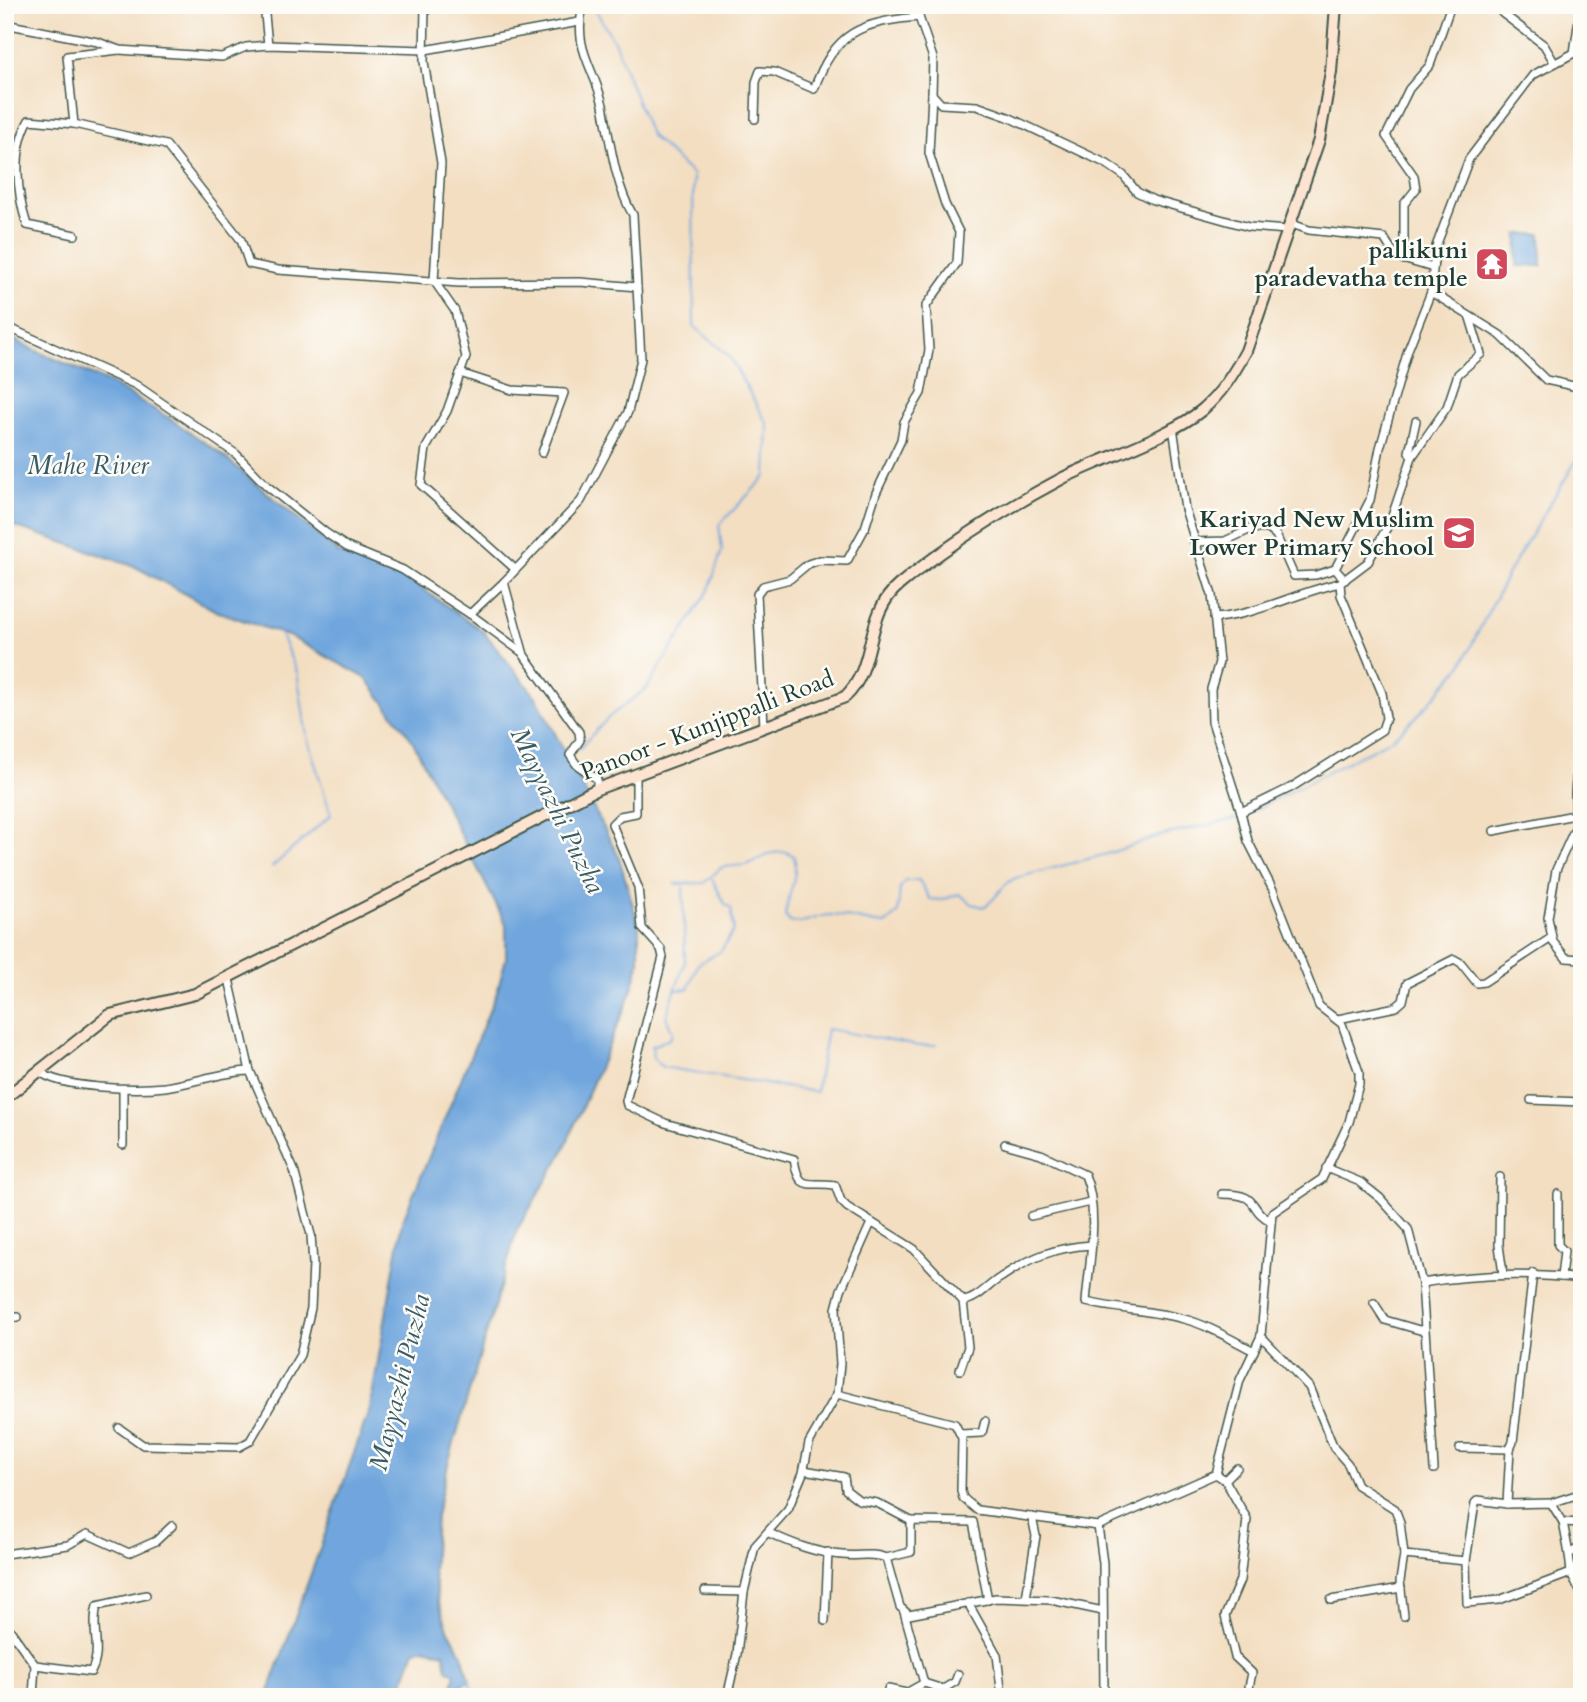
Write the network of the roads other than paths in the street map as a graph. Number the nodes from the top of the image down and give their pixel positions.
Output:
1 (264, 5) edge
2 (425, 5) edge
3 (583, 5) edge
4 (920, 5) edge
5 (1336, 5) edge
6 (1451, 5) edge
7 (1581, 5) edge
8 (1502, 13) dead end
9 (5, 16) edge
10 (919, 18) junction
11 (579, 22) junction
12 (268, 45) junction
13 (118, 50) junction
14 (425, 50) junction
15 (1554, 62) junction
16 (932, 94) junction
17 (755, 119) dead end
18 (74, 124) junction
19 (1288, 227) junction
20 (75, 235) dead end
21 (1404, 260) junction
22 (1433, 268) junction
23 (434, 281) junction
24 (637, 287) junction
25 (1431, 292) junction
26 (1470, 318) junction
27 (5, 326) edge
28 (460, 373) junction
29 (1582, 388) edge
30 (1416, 421) dead end
31 (1173, 427) junction
32 (542, 453) dead end
33 (1412, 457) junction
34 (1194, 542) junction
35 (515, 569) junction
36 (1335, 569) junction
37 (504, 582) junction
38 (1343, 582) junction
39 (470, 614) junction
40 (1214, 618) junction
41 (524, 655) junction
42 (764, 726) junction
43 (1579, 745) dead end
44 (636, 773) junction
45 (597, 789) junction
46 (1242, 815) junction
47 (1574, 815) junction
48 (1579, 827) edge
49 (1494, 831) dead end
50 (1551, 938) junction
51 (1582, 959) edge
52 (229, 979) junction
53 (1338, 1019) junction
54 (250, 1070) junction
55 (39, 1071) junction
56 (123, 1089) junction
57 (5, 1098) edge
58 (1531, 1100) dead end
59 (1582, 1102) edge
60 (1005, 1144) dead end
61 (123, 1145) dead end
62 (1326, 1168) junction
63 (1500, 1177) dead end
64 (1558, 1194) dead end
65 (1222, 1195) dead end
66 (1090, 1202) junction
67 (1031, 1216) dead end
68 (1271, 1221) junction
69 (871, 1223) junction
70 (1092, 1245) junction
71 (1533, 1273) junction
72 (1503, 1274) junction
73 (1561, 1277) junction
74 (1582, 1279) edge
75 (1422, 1283) junction
76 (963, 1301) junction
77 (1374, 1303) dead end
78 (18, 1317) dead end
79 (5, 1319) edge
80 (1423, 1331) junction
81 (1262, 1336) junction
82 (1254, 1351) junction
83 (960, 1370) dead end
84 (837, 1394) junction
85 (985, 1421) dead end
86 (119, 1428) dead end
87 (960, 1434) junction
88 (1460, 1448) dead end
89 (1510, 1449) junction
90 (1237, 1468) dead end
91 (1434, 1469) dead end
92 (804, 1470) junction
93 (1216, 1474) junction
94 (1225, 1480) junction
95 (1582, 1493) edge
96 (1551, 1503) junction
97 (1507, 1504) junction
98 (1032, 1517) junction
99 (911, 1521) junction
100 (1563, 1522) junction
101 (1582, 1523) edge
102 (172, 1526) dead end
103 (1098, 1526) junction
104 (769, 1533) junction
105 (1582, 1546) edge
106 (828, 1552) junction
107 (5, 1554) edge
108 (1569, 1554) junction
109 (1404, 1555) junction
110 (886, 1558) junction
111 (1466, 1561) junction
112 (1571, 1573) junction
113 (1401, 1588) junction
114 (705, 1591) dead end
115 (744, 1592) junction
116 (146, 1595) dead end
117 (1582, 1595) edge
118 (1026, 1598) junction
119 (988, 1600) junction
120 (1331, 1600) dead end
121 (968, 1603) junction
122 (1103, 1611) junction
123 (904, 1612) junction
124 (1404, 1616) dead end
125 (825, 1621) dead end
126 (5, 1623) edge
127 (35, 1665) junction
128 (958, 1674) dead end
129 (925, 1684) junction
130 (888, 1689) dead end
131 (33, 1697) edge
132 (727, 1697) edge
133 (1002, 1697) edge
134 (1104, 1697) edge
135 (1247, 1697) edge

1 - 12 street
2 - 14 street
3 - 11 street
4 - 10 street
5 - 19 main road, Panoor - Kunjippalli Road
6 - 21 street
7 - 15 street
8 - 15 street
9 - 13 street
10 - 16 street
10 - 17 street
11 - 14 street
11 - 24 street
12 - 13 street
12 - 14 street
13 - 18 street
14 - 23 street
15 - 22 street
16 - 19 street
16 - 42 street
18 - 20 street
18 - 23 street
19 - 21 street
19 - 31 main road, Panoor - Kunjippalli Road
21 - 22 street
22 - 25 street
23 - 24 street
23 - 28 street
24 - 35 street
25 - 26 street
25 - 36 street
26 - 29 street
26 - 33 street
27 - 39 street
28 - 32 street
28 - 35 street
30 - 33 street
31 - 34 street
31 - 42 main road, Panoor - Kunjippalli Road
33 - 38 street
34 - 36 street
34 - 40 street
35 - 37 street
36 - 38 street
37 - 39 street
37 - 41 street
38 - 40 street
38 - 46 street
39 - 41 street
40 - 46 street
41 - 45 street
42 - 44 main road, Panoor - Kunjippalli Road
43 - 47 street
44 - 45 main road, Panoor - Kunjippalli Road
44 - 69 street
45 - 52 main road, Panoor - Kunjippalli Road
46 - 53 street
47 - 48 street
47 - 49 street
48 - 50 street
50 - 51 street
50 - 53 street
52 - 54 street
52 - 55 main road, Panoor - Kunjippalli Road
53 - 62 street
54 - 56 street
54 - 86 street
55 - 56 street
55 - 57 main road, Panoor - Kunjippalli Road
56 - 61 street
58 - 59 street
60 - 66 street
62 - 68 street
62 - 75 street
63 - 72 street
64 - 73 street
65 - 68 street
66 - 67 street
66 - 70 street
68 - 81 street
69 - 76 street
69 - 84 street
70 - 76 street
70 - 82 street
71 - 72 street
71 - 73 street
71 - 89 street
72 - 75 street
73 - 74 street
75 - 80 street
76 - 83 street
77 - 80 street
78 - 79 street
80 - 91 street
81 - 82 street
81 - 109 street
82 - 93 street
84 - 87 street
84 - 92 street
85 - 87 street
87 - 98 street
88 - 89 street
89 - 97 street
90 - 94 street
92 - 99 street
92 - 104 street
93 - 94 street
93 - 103 street
94 - 135 street
95 - 96 street
96 - 97 street
96 - 100 street
97 - 111 street
98 - 103 street
98 - 118 street
99 - 110 street
99 - 119 street
100 - 101 street
100 - 108 street
102 - 107 street
103 - 122 street
104 - 106 street
104 - 115 street
105 - 108 street
106 - 110 street
106 - 125 street
108 - 112 street
109 - 111 street
109 - 113 street
110 - 123 street
111 - 112 street
112 - 117 street
113 - 120 street
113 - 124 street
114 - 115 street
115 - 132 street
116 - 127 street
118 - 119 street
118 - 122 street
119 - 121 street
121 - 123 street
121 - 133 street
122 - 134 street
123 - 129 street
126 - 127 street
127 - 131 street
128 - 129 street
129 - 130 street

